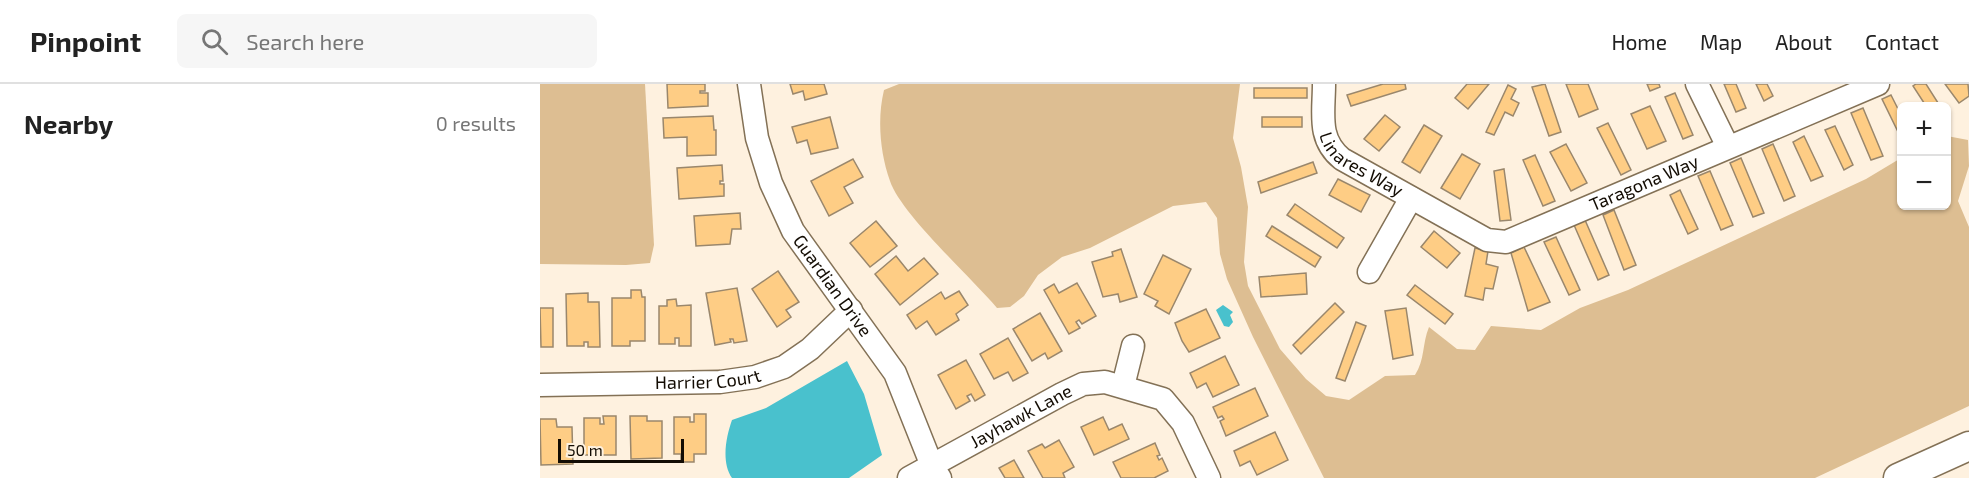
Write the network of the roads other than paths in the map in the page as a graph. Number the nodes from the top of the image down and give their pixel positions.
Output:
1 (750, 84) edge
2 (1324, 84) edge
3 (1697, 84) edge
4 (1878, 84) edge
5 (1728, 147) junction
6 (1411, 198) junction
7 (1369, 272) dead end
8 (851, 310) junction
9 (1133, 346) dead end
10 (540, 385) edge
11 (1131, 388) junction
12 (1969, 446) edge
13 (936, 472) edge
14 (909, 478) edge
15 (1209, 478) edge
16 (1898, 478) edge

1 - 8 street, Guardian Drive
2 - 6 street, Linares Way
3 - 5 street
4 - 5 street, Taragona Way
5 - 6 street, Taragona Way
6 - 7 street, Linares Way
8 - 10 street, Harrier Court
8 - 13 street, Guardian Drive
9 - 11 street
11 - 13 street, Jayhawk Lane
11 - 15 street, Jayhawk Lane
12 - 16 main road
13 - 14 street, Jayhawk Lane

